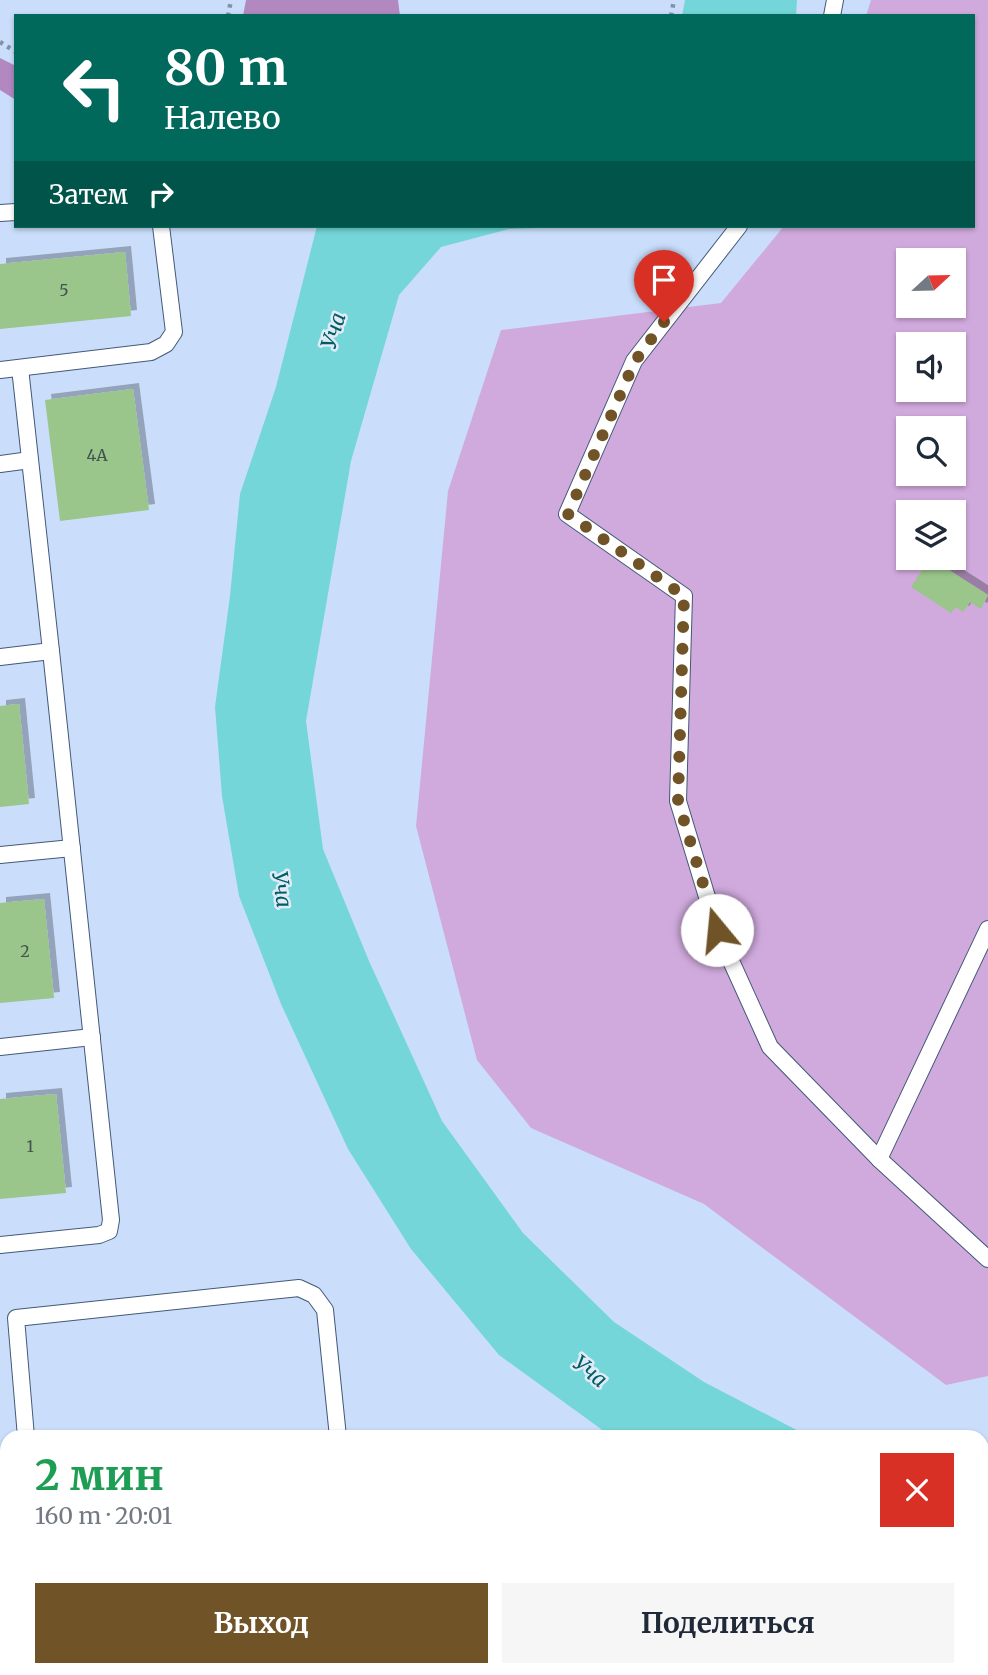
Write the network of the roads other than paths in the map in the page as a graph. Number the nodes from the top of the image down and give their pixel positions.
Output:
1 (162, 228) edge
2 (737, 228) edge
3 (20, 368) junction
4 (0, 370) edge
5 (30, 460) junction
6 (0, 464) edge
7 (51, 651) junction
8 (0, 657) edge
9 (72, 848) junction
10 (0, 855) edge
11 (988, 929) edge
12 (92, 1037) junction
13 (0, 1047) edge
14 (879, 1159) junction
15 (0, 1245) edge
16 (988, 1259) edge
17 (25, 1430) edge
18 (337, 1430) edge

1 - 3 lane
2 - 14 lane
3 - 4 lane
3 - 5 lane
5 - 6 lane
5 - 7 lane
7 - 8 lane
7 - 9 lane
9 - 10 lane
9 - 12 lane
11 - 14 lane
12 - 13 lane
12 - 15 lane
14 - 16 lane
17 - 18 lane

